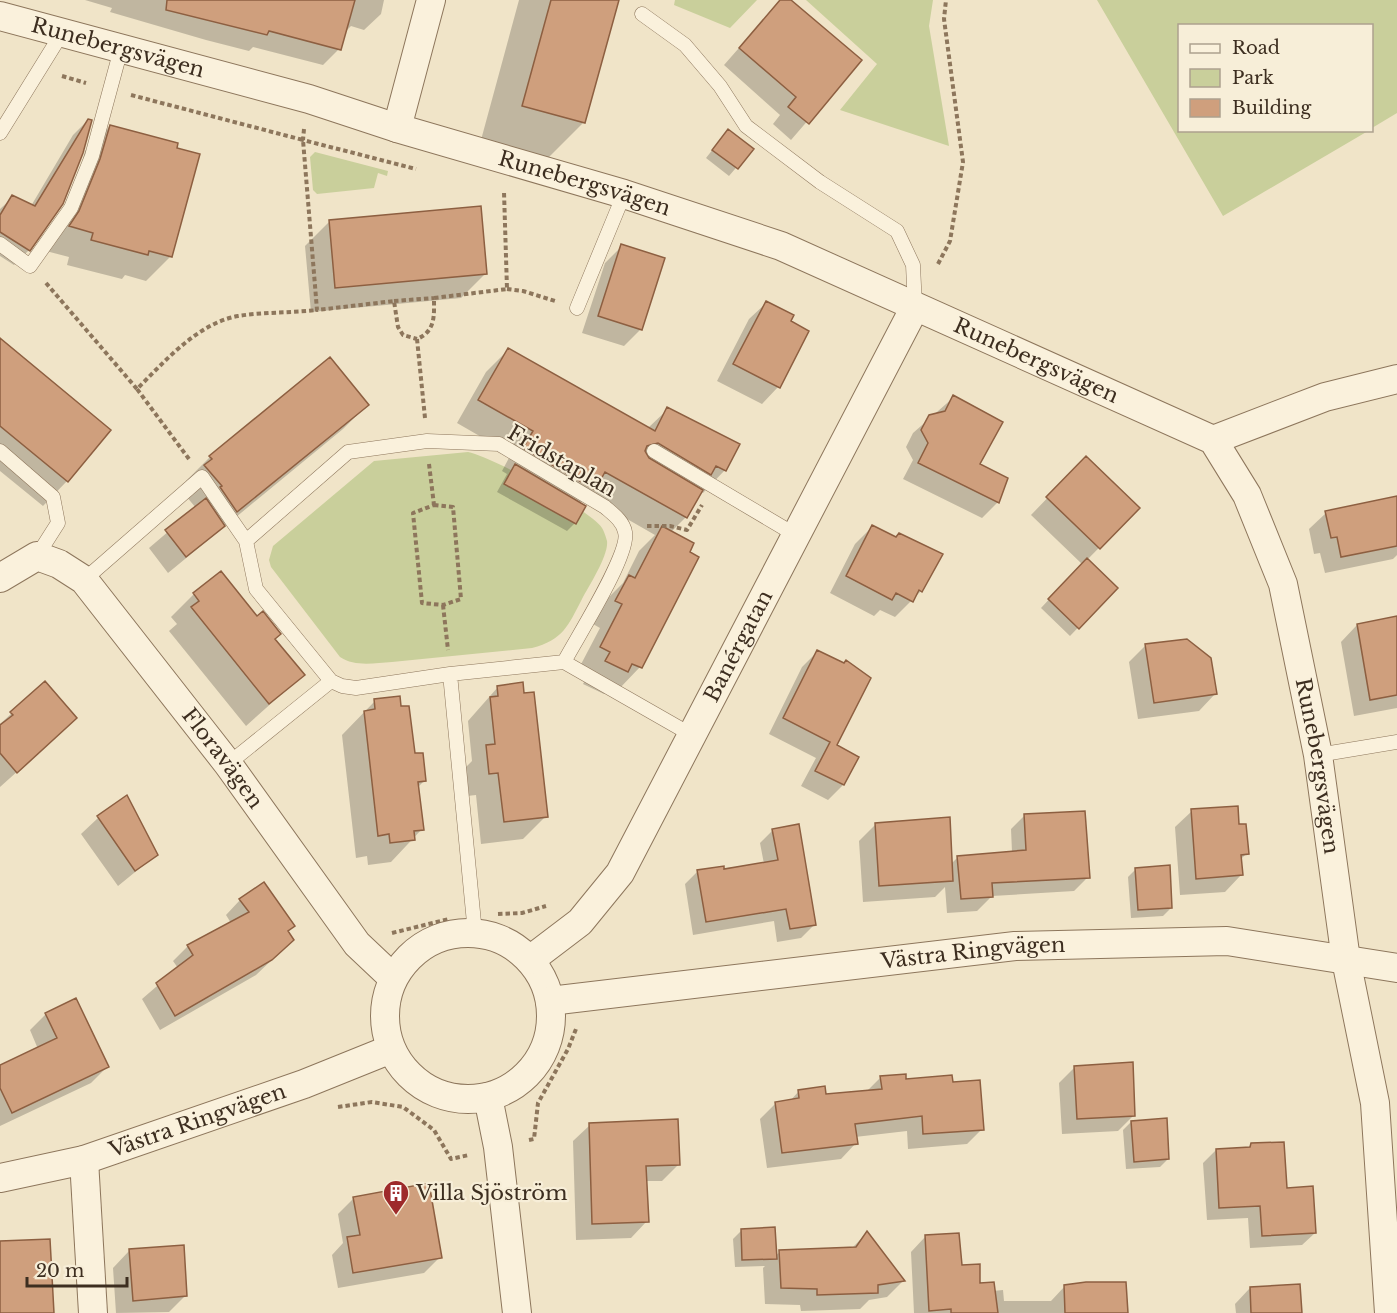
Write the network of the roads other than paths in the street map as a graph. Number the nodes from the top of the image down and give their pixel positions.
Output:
1 (431, 0) edge
2 (642, 14) dead end
3 (0, 16) edge
4 (62, 33) junction
5 (121, 49) junction
6 (397, 128) junction
7 (0, 133) edge
8 (624, 194) junction
9 (0, 244) edge
10 (915, 307) junction
11 (577, 308) road end
12 (1397, 379) edge
13 (1213, 440) junction
14 (0, 451) edge
15 (654, 451) dead end
16 (794, 534) junction
17 (246, 541) junction
18 (37, 556) junction
19 (0, 578) edge
20 (84, 580) junction
21 (564, 663) junction
22 (450, 674) junction
23 (332, 681) junction
24 (690, 734) junction
25 (1397, 742) edge
26 (1318, 755) junction
27 (228, 764) junction
28 (475, 933) junction
29 (530, 960) junction
30 (1346, 960) junction
31 (1397, 968) edge
32 (393, 978) junction
33 (550, 1001) junction
34 (391, 1049) junction
35 (488, 1097) junction
36 (84, 1160) junction
37 (0, 1178) edge
38 (93, 1313) edge
39 (517, 1313) edge
40 (1389, 1313) edge

1 - 6 street
2 - 10 lane
3 - 4 street, Runebergsvägen
4 - 5 street, Runebergsvägen
4 - 7 lane
5 - 6 street, Runebergsvägen
5 - 9 lane
6 - 8 street, Runebergsvägen
8 - 10 street, Runebergsvägen
8 - 11 lane
10 - 13 street, Runebergsvägen
10 - 16 street, Banérgatan
12 - 13 street
13 - 26 street, Runebergsvägen
14 - 18 lane
15 - 16 lane
16 - 24 street, Banérgatan
17 - 20 lane
17 - 21 lane, Fridstaplan
17 - 23 lane
18 - 19 street
18 - 20 street, Floravägen
20 - 27 street, Floravägen
21 - 22 lane
21 - 24 lane
22 - 23 lane
22 - 28 lane
23 - 27 lane
24 - 29 street, Banérgatan
25 - 26 lane
26 - 30 street, Runebergsvägen
27 - 32 street, Floravägen
28 - 29 street
28 - 32 street
29 - 33 street
30 - 31 street, Västra Ringvägen
30 - 33 street, Västra Ringvägen
30 - 40 street, Runebergsvägen
32 - 34 street
33 - 35 street
34 - 35 street
34 - 36 street, Västra Ringvägen
35 - 39 street
36 - 37 street, Västra Ringvägen
36 - 38 street

